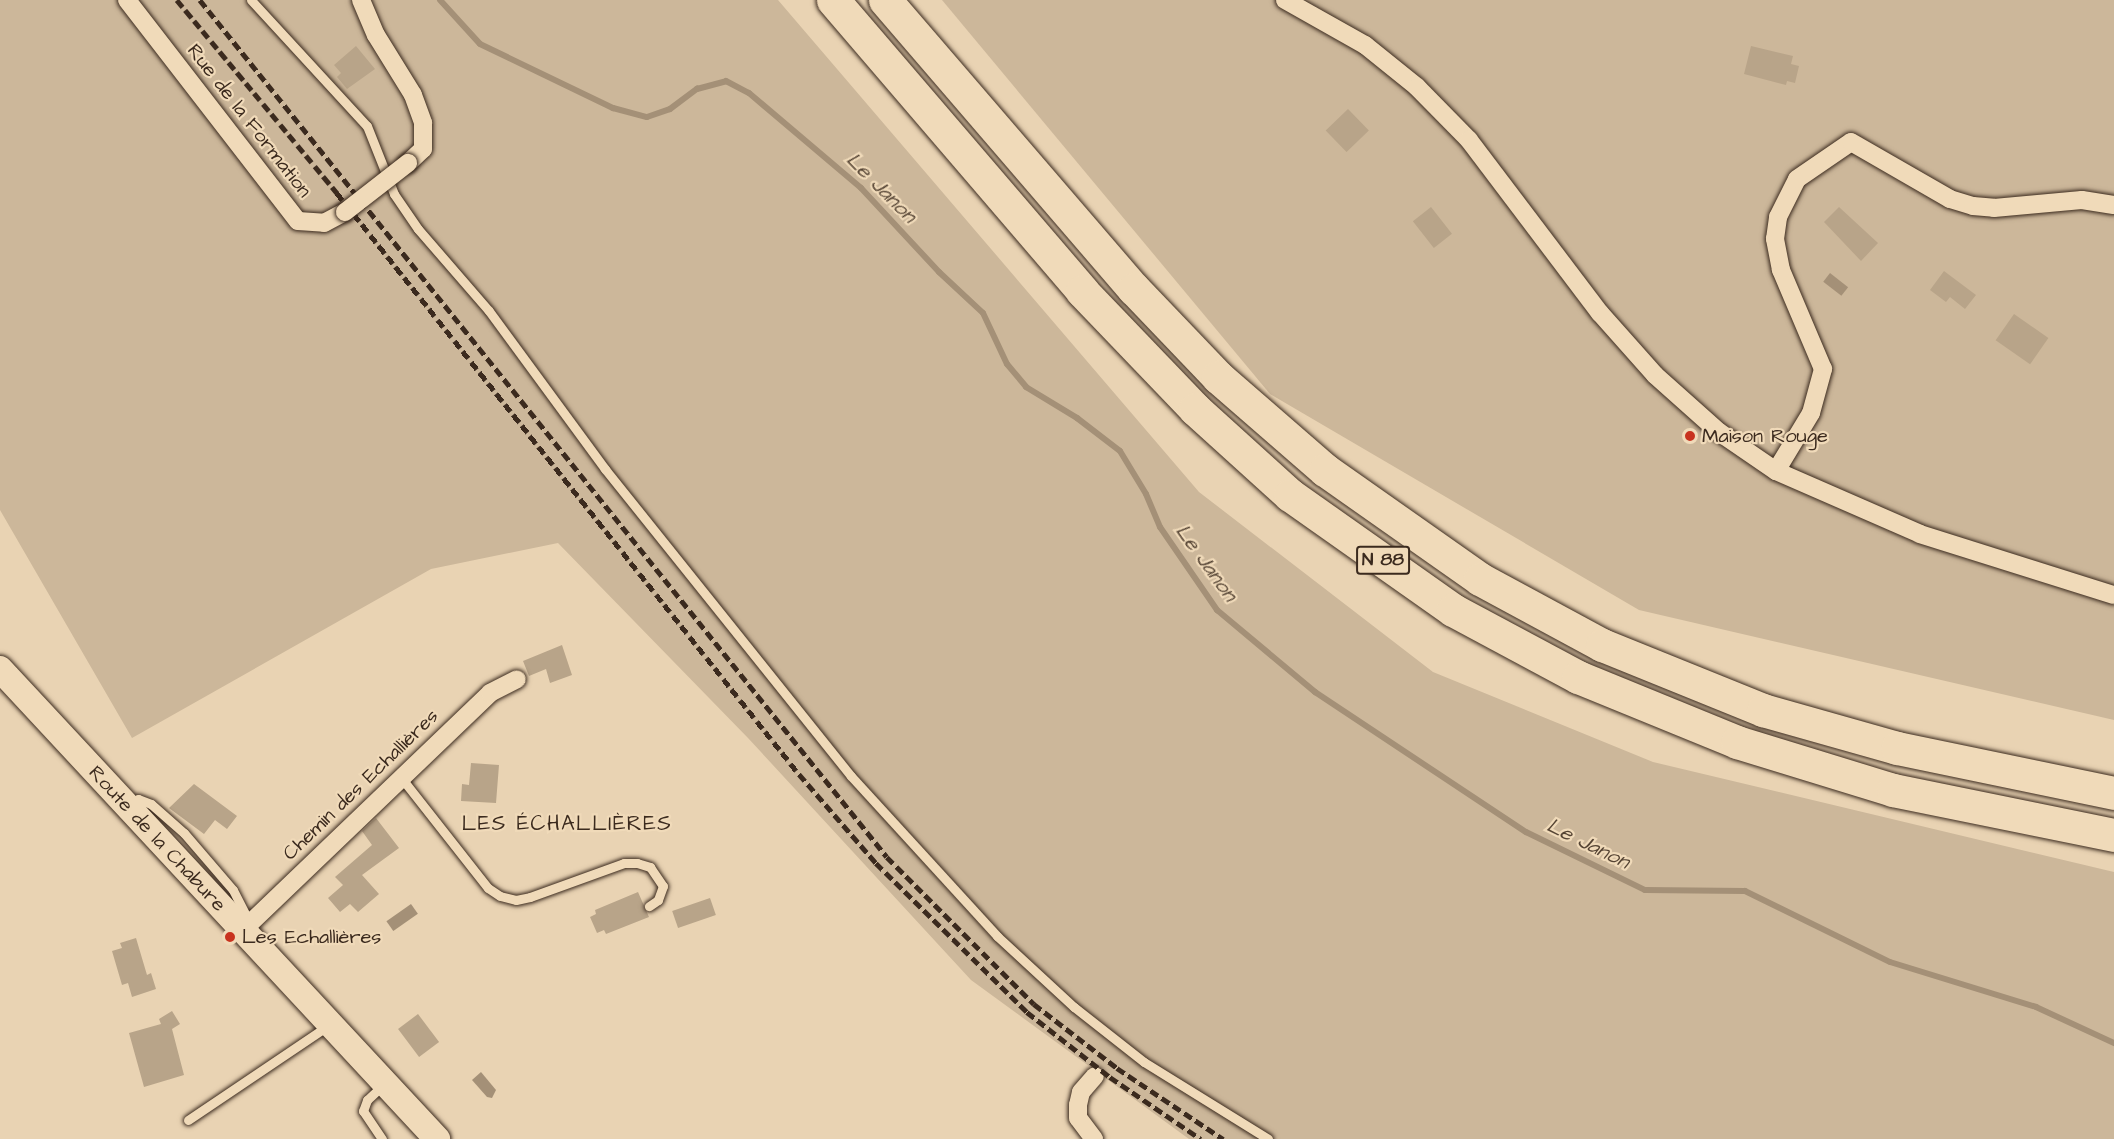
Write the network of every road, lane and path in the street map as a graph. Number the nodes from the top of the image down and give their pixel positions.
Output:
1 (127, 0) edge
2 (251, 0) edge
3 (361, 0) edge
4 (833, 0) edge
5 (885, 0) edge
6 (1284, 0) edge
7 (2114, 205) edge
8 (1776, 471) junction
9 (2114, 595) edge
10 (0, 669) edge
11 (517, 679) dead end
12 (403, 780) junction
13 (2114, 793) edge
14 (1966, 807) junction
15 (2114, 835) edge
16 (2114, 847) edge
17 (649, 906) dead end
18 (246, 927) junction
19 (332, 1023) junction
20 (1095, 1076) dead end
21 (385, 1082) junction
22 (188, 1120) dead end
23 (382, 1139) edge
24 (437, 1139) edge
25 (1094, 1139) edge
26 (1269, 1139) edge

1 - 3 street, Rue de la Formation, bridge
2 - 26 lane
4 - 14 highway, N 88
5 - 13 highway, N 88
6 - 8 street
7 - 8 street
8 - 9 street
10 - 18 main road, Route de la Chabure
11 - 12 street, Chemin des Echallières
12 - 17 lane
12 - 18 street, Chemin des Echallières
14 - 15 highway, N 88
14 - 16 lane
18 - 19 main road, Route de la Chabure
19 - 21 main road, Route de la Chabure
19 - 22 lane
20 - 25 street
21 - 23 lane
21 - 24 main road, Route de la Chabure

